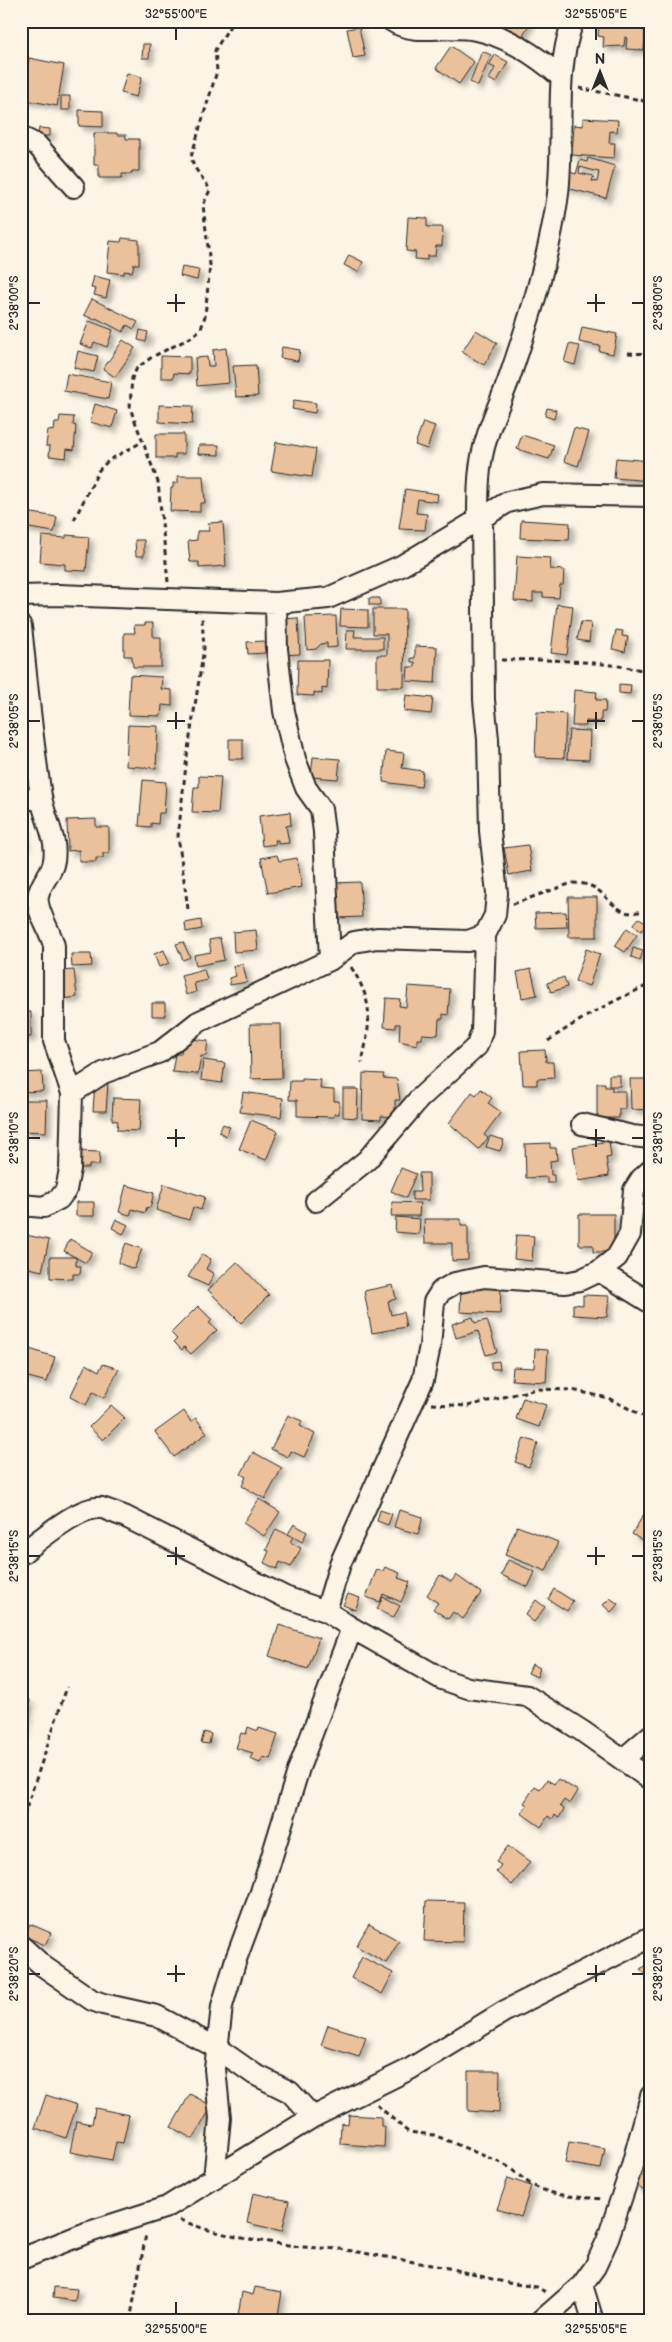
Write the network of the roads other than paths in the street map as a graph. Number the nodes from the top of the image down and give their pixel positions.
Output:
1 (392, 21) edge
2 (573, 21) edge
3 (561, 81) junction
4 (21, 137) edge
5 (74, 187) dead end
6 (651, 496) edge
7 (480, 518) junction
8 (21, 596) edge
9 (276, 604) junction
10 (21, 626) edge
11 (21, 799) edge
12 (41, 799) junction
13 (485, 935) junction
14 (336, 956) junction
15 (63, 1069) junction
16 (102, 1073) junction
17 (72, 1093) junction
18 (582, 1124) dead end
19 (651, 1138) edge
20 (651, 1170) edge
21 (316, 1201) dead end
22 (21, 1206) edge
23 (599, 1272) junction
24 (651, 1303) edge
25 (21, 1554) edge
26 (326, 1611) junction
27 (352, 1628) junction
28 (651, 1735) edge
29 (623, 1759) junction
30 (651, 1780) edge
31 (651, 1937) edge
32 (21, 1946) edge
33 (217, 2048) junction
34 (651, 2096) edge
35 (313, 2117) junction
36 (214, 2178) junction
37 (21, 2259) edge
38 (582, 2285) junction
39 (542, 2321) edge
40 (593, 2321) edge

1 - 3 street
2 - 3 street
3 - 7 street
4 - 5 street
6 - 7 street
7 - 9 street
7 - 13 street
8 - 9 street
9 - 14 street
10 - 12 street
11 - 12 street
12 - 15 street
13 - 14 street
13 - 21 street
14 - 16 street
15 - 16 street
15 - 17 street
16 - 17 street
17 - 22 street
18 - 19 street
20 - 23 street
23 - 24 street
23 - 26 street
25 - 26 street
26 - 27 street
27 - 29 street
27 - 33 street
28 - 29 street
29 - 30 street
31 - 35 street
32 - 33 street
33 - 35 street
33 - 36 street
34 - 38 street
35 - 36 street
36 - 37 street
38 - 39 street
38 - 40 street

